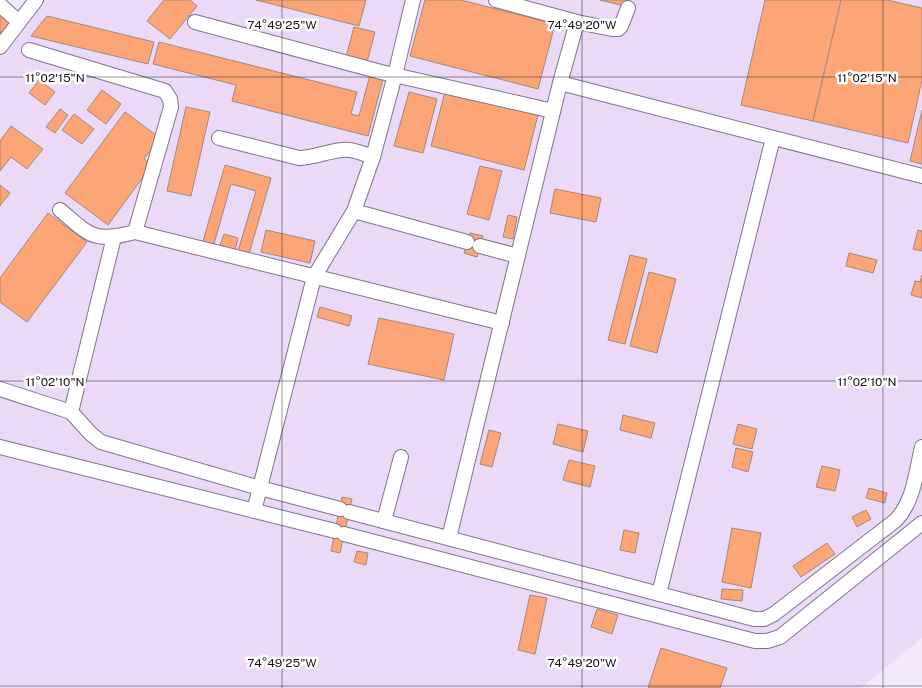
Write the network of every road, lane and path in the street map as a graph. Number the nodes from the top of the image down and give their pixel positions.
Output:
1 (36, 0) edge
2 (413, 0) edge
3 (496, 0) edge
4 (0, 5) edge
5 (628, 8) dead end
6 (19, 22) junction
7 (195, 22) dead end
8 (577, 22) junction
9 (0, 48) edge
10 (29, 50) dead end
11 (395, 75) junction
12 (560, 83) junction
13 (554, 111) junction
14 (219, 138) dead end
15 (773, 138) junction
16 (373, 156) junction
17 (922, 176) edge
18 (60, 210) dead end
19 (354, 211) junction
20 (135, 232) junction
21 (114, 237) junction
22 (518, 256) junction
23 (314, 276) junction
24 (502, 323) junction
25 (0, 389) edge
26 (71, 412) junction
27 (0, 447) edge
28 (922, 447) edge
29 (401, 457) dead end
30 (260, 488) junction
31 (254, 511) junction
32 (384, 521) junction
33 (922, 522) edge
34 (449, 538) junction
35 (659, 594) junction

1 - 6 street
2 - 11 street
3 - 8 street
4 - 6 street
5 - 8 street
6 - 9 street
7 - 11 street
8 - 12 street
10 - 20 street
11 - 13 street
11 - 16 street
12 - 13 street
12 - 15 street
13 - 22 street
14 - 16 street
15 - 17 street
15 - 35 street
16 - 19 street
18 - 21 street
19 - 22 street
19 - 23 street
20 - 21 street
20 - 23 street
21 - 26 street
22 - 24 street
23 - 24 street
23 - 30 street
24 - 34 street
25 - 26 street
26 - 30 street
27 - 31 street
28 - 35 street
29 - 32 street
30 - 31 street
30 - 32 street
31 - 33 street
32 - 34 street
34 - 35 street

